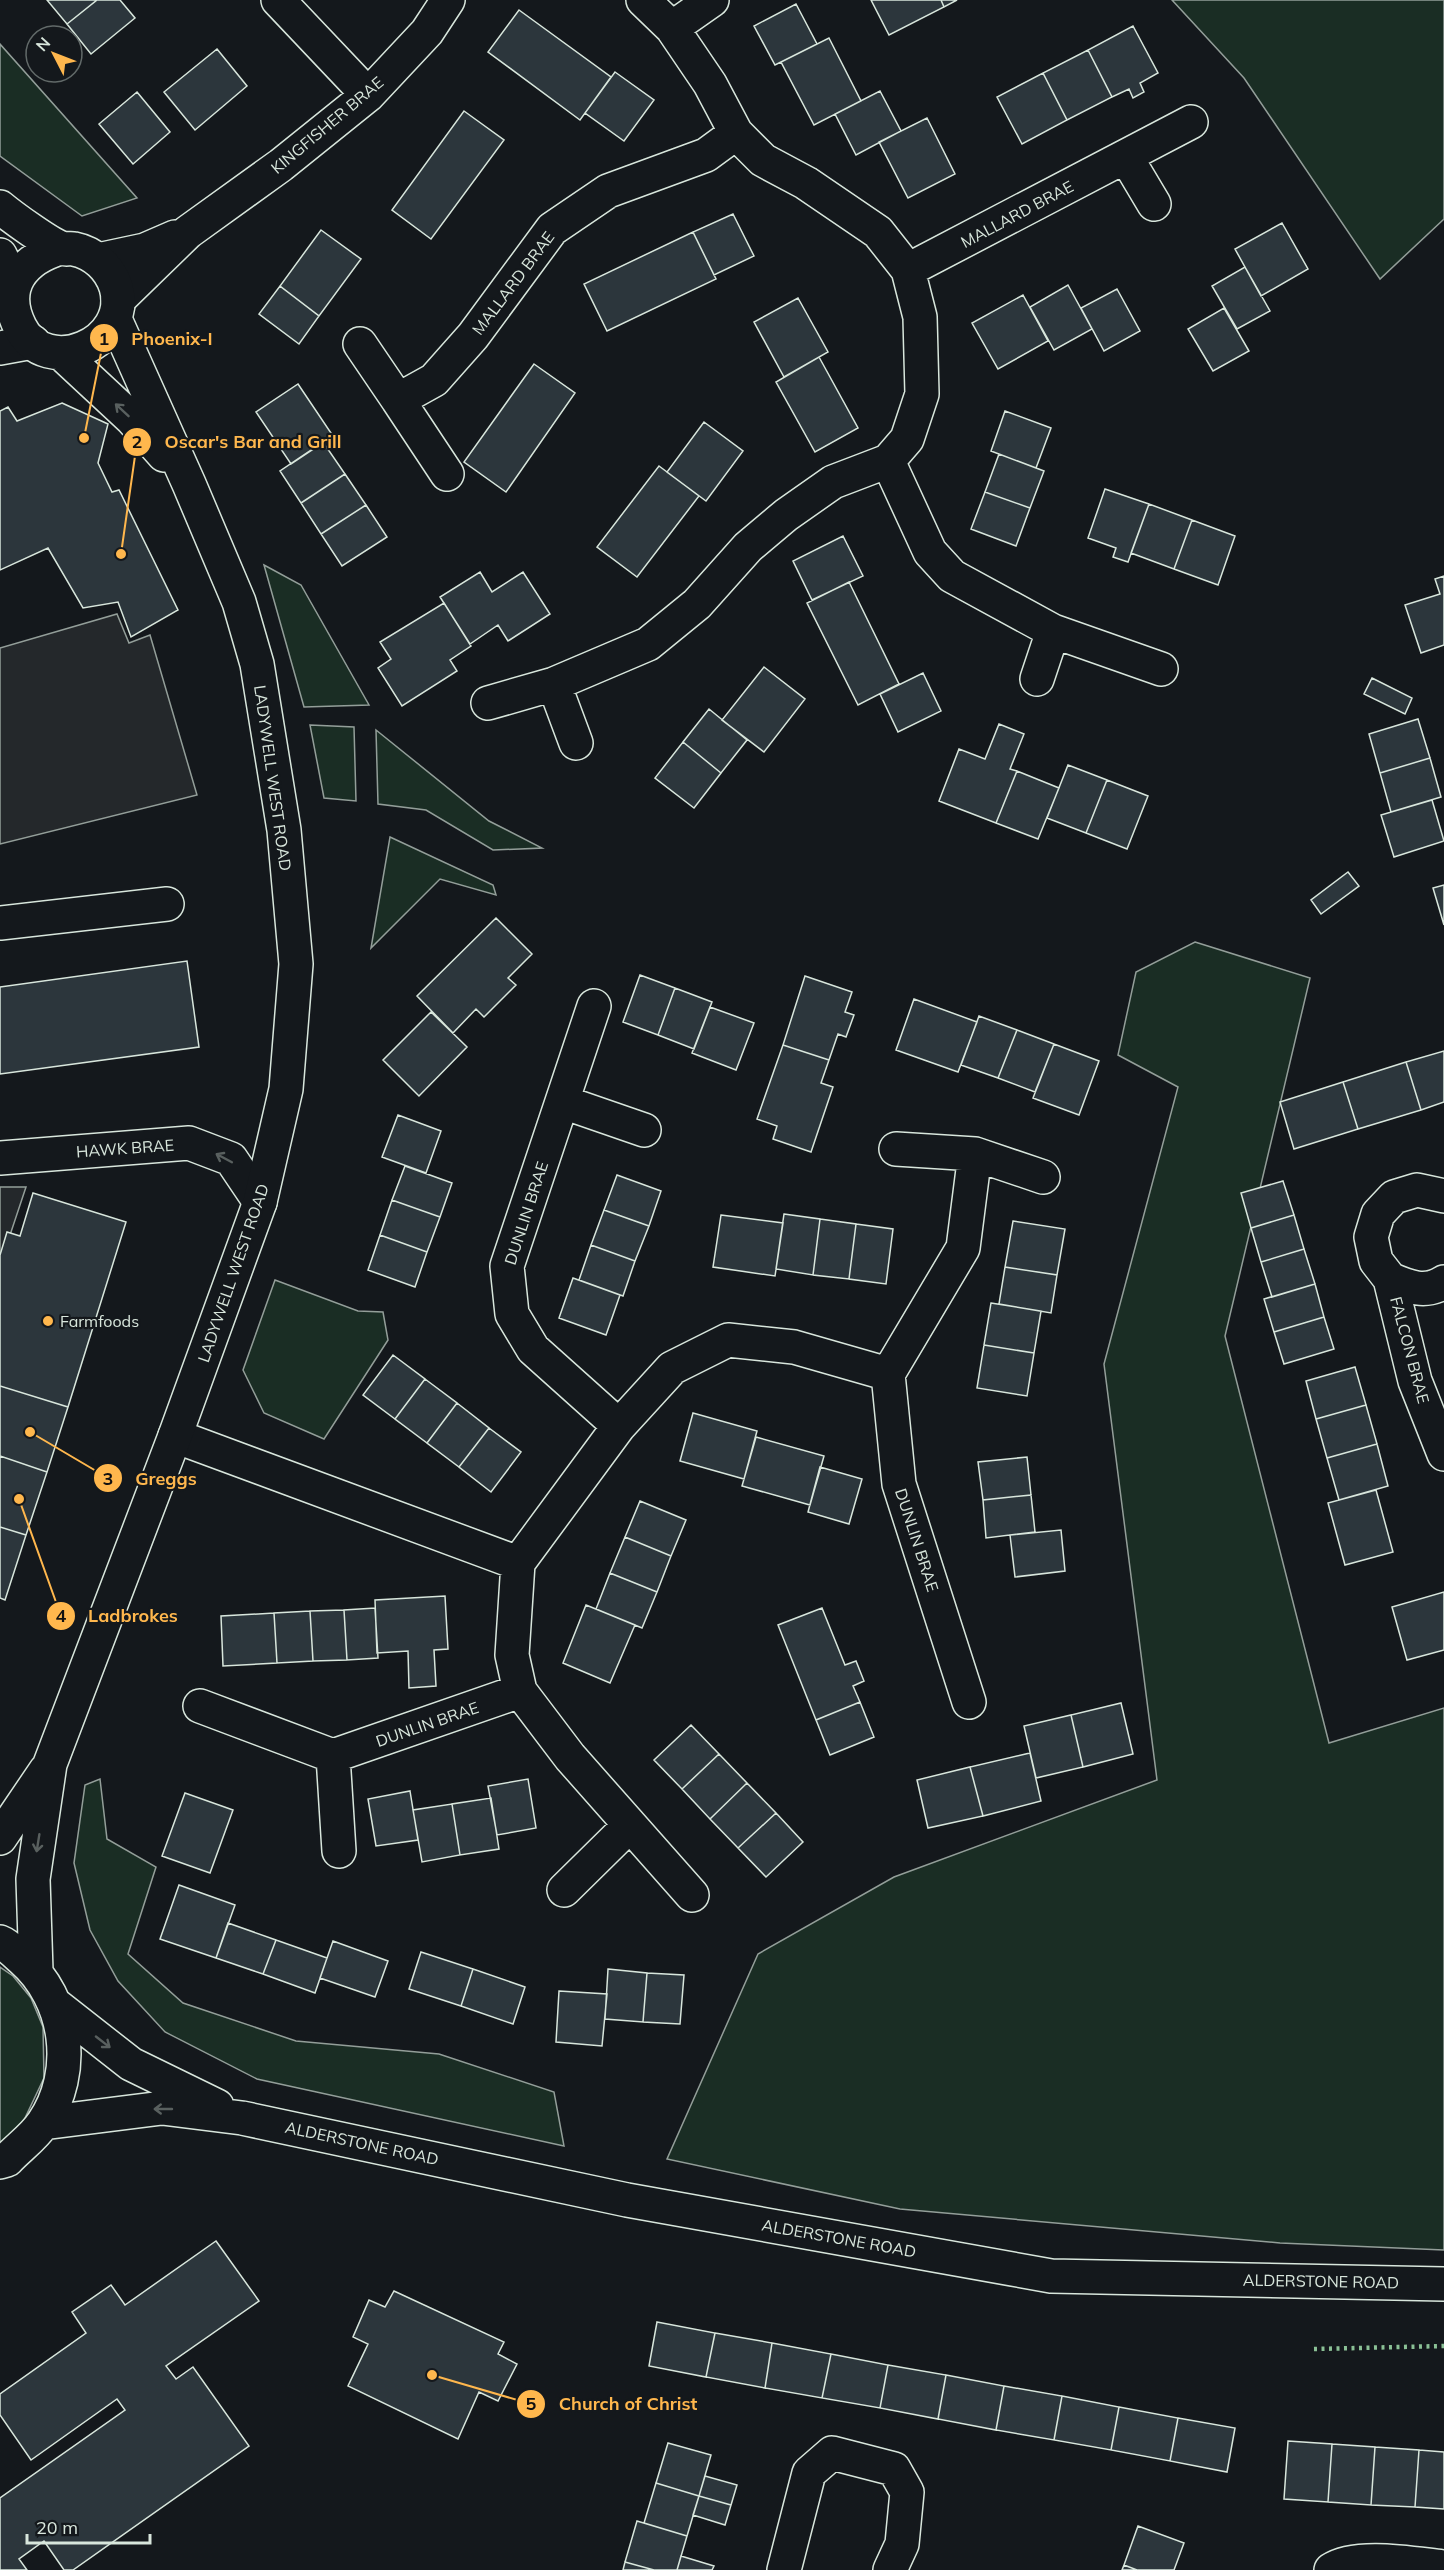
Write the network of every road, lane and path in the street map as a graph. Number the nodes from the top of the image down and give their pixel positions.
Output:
1 (278, 0) edge
2 (448, 0) edge
3 (643, 0) edge
4 (712, 0) edge
5 (672, 28) junction
6 (368, 95) junction
7 (1191, 122) dead end
8 (736, 133) junction
9 (1126, 157) junction
10 (1154, 204) dead end
11 (0, 207) edge
12 (188, 232) junction
13 (61, 248) junction
14 (0, 255) edge
15 (98, 260) junction
16 (908, 270) junction
17 (9, 301) edge
18 (116, 309) junction
19 (360, 344) dead end
20 (0, 348) edge
21 (47, 348) junction
22 (398, 400) junction
23 (888, 460) junction
24 (447, 474) dead end
25 (189, 484) junction
26 (1053, 631) junction
27 (1161, 669) dead end
28 (1036, 679) dead end
29 (554, 684) junction
30 (488, 703) dead end
31 (576, 743) dead end
32 (167, 903) dead end
33 (0, 923) edge
34 (594, 1006) dead end
35 (563, 1102) junction
36 (644, 1130) dead end
37 (896, 1149) dead end
38 (975, 1154) junction
39 (7, 1157) edge
40 (1043, 1177) dead end
41 (1444, 1196) edge
42 (260, 1203) junction
43 (1390, 1279) junction
44 (1444, 1282) edge
45 (888, 1374) junction
46 (619, 1426) junction
47 (175, 1436) junction
48 (1444, 1454) edge
49 (518, 1563) junction
50 (520, 1691) junction
51 (969, 1702) dead end
52 (200, 1706) dead end
53 (333, 1756) junction
54 (50, 1764) junction
55 (629, 1826) junction
56 (0, 1838) edge
57 (339, 1851) dead end
58 (564, 1890) dead end
59 (692, 1895) dead end
60 (0, 1942) edge
61 (36, 1971) junction
62 (57, 2006) junction
63 (242, 2118) junction
64 (43, 2123) junction
65 (0, 2162) edge
66 (1444, 2284) edge
67 (1444, 2567) edge
68 (784, 2570) edge
69 (890, 2570) edge
70 (1331, 2570) edge

1 - 6 street
2 - 6 street, KINGFISHER BRAE
3 - 5 street
4 - 5 street
5 - 8 street
6 - 12 street, KINGFISHER BRAE
7 - 9 street, MALLARD BRAE
8 - 16 street
8 - 22 street, MALLARD BRAE
9 - 10 street
9 - 16 street, MALLARD BRAE
11 - 13 street
12 - 15 street, KINGFISHER BRAE
12 - 18 street, KINGFISHER BRAE
13 - 15 street
13 - 17 street
14 - 17 street, LADYWELL WEST ROAD
15 - 18 street, LADYWELL WEST ROAD
16 - 23 street
17 - 21 street, LADYWELL WEST ROAD
18 - 21 street
18 - 25 street, LADYWELL WEST ROAD
19 - 22 street
20 - 21 street
25 -> 21 street, LADYWELL WEST ROAD
22 - 24 street
23 - 26 street
23 - 29 street
25 - 42 street, LADYWELL WEST ROAD
26 - 27 street
26 - 28 street
29 - 30 street
29 - 31 street
32 - 33 street
34 - 35 street, DUNLIN BRAE
35 - 36 street
35 - 46 street, DUNLIN BRAE
37 - 38 street
38 - 40 street
38 - 45 street
42 -> 39 street, HAWK BRAE
41 - 43 street, FALCON BRAE
42 - 47 street, LADYWELL WEST ROAD
43 - 44 street, FALCON BRAE
43 - 48 street, FALCON BRAE
45 - 46 street
45 - 51 street, DUNLIN BRAE
46 - 49 street
47 - 49 street
47 - 54 street, LADYWELL WEST ROAD
49 - 50 street
50 - 53 street, DUNLIN BRAE
50 - 55 street
52 - 53 street
53 - 57 street
54 - 56 street, LADYWELL WEST ROAD
54 -> 61 street, LADYWELL WEST ROAD
55 - 58 street
55 - 59 street
60 - 61 street
61 - 62 street
62 -> 63 street, ALDERSTONE ROAD
62 - 64 street
63 -> 64 street, ALDERSTONE ROAD
63 - 66 street, ALDERSTONE ROAD
64 - 65 street
67 - 70 street
68 - 69 street

